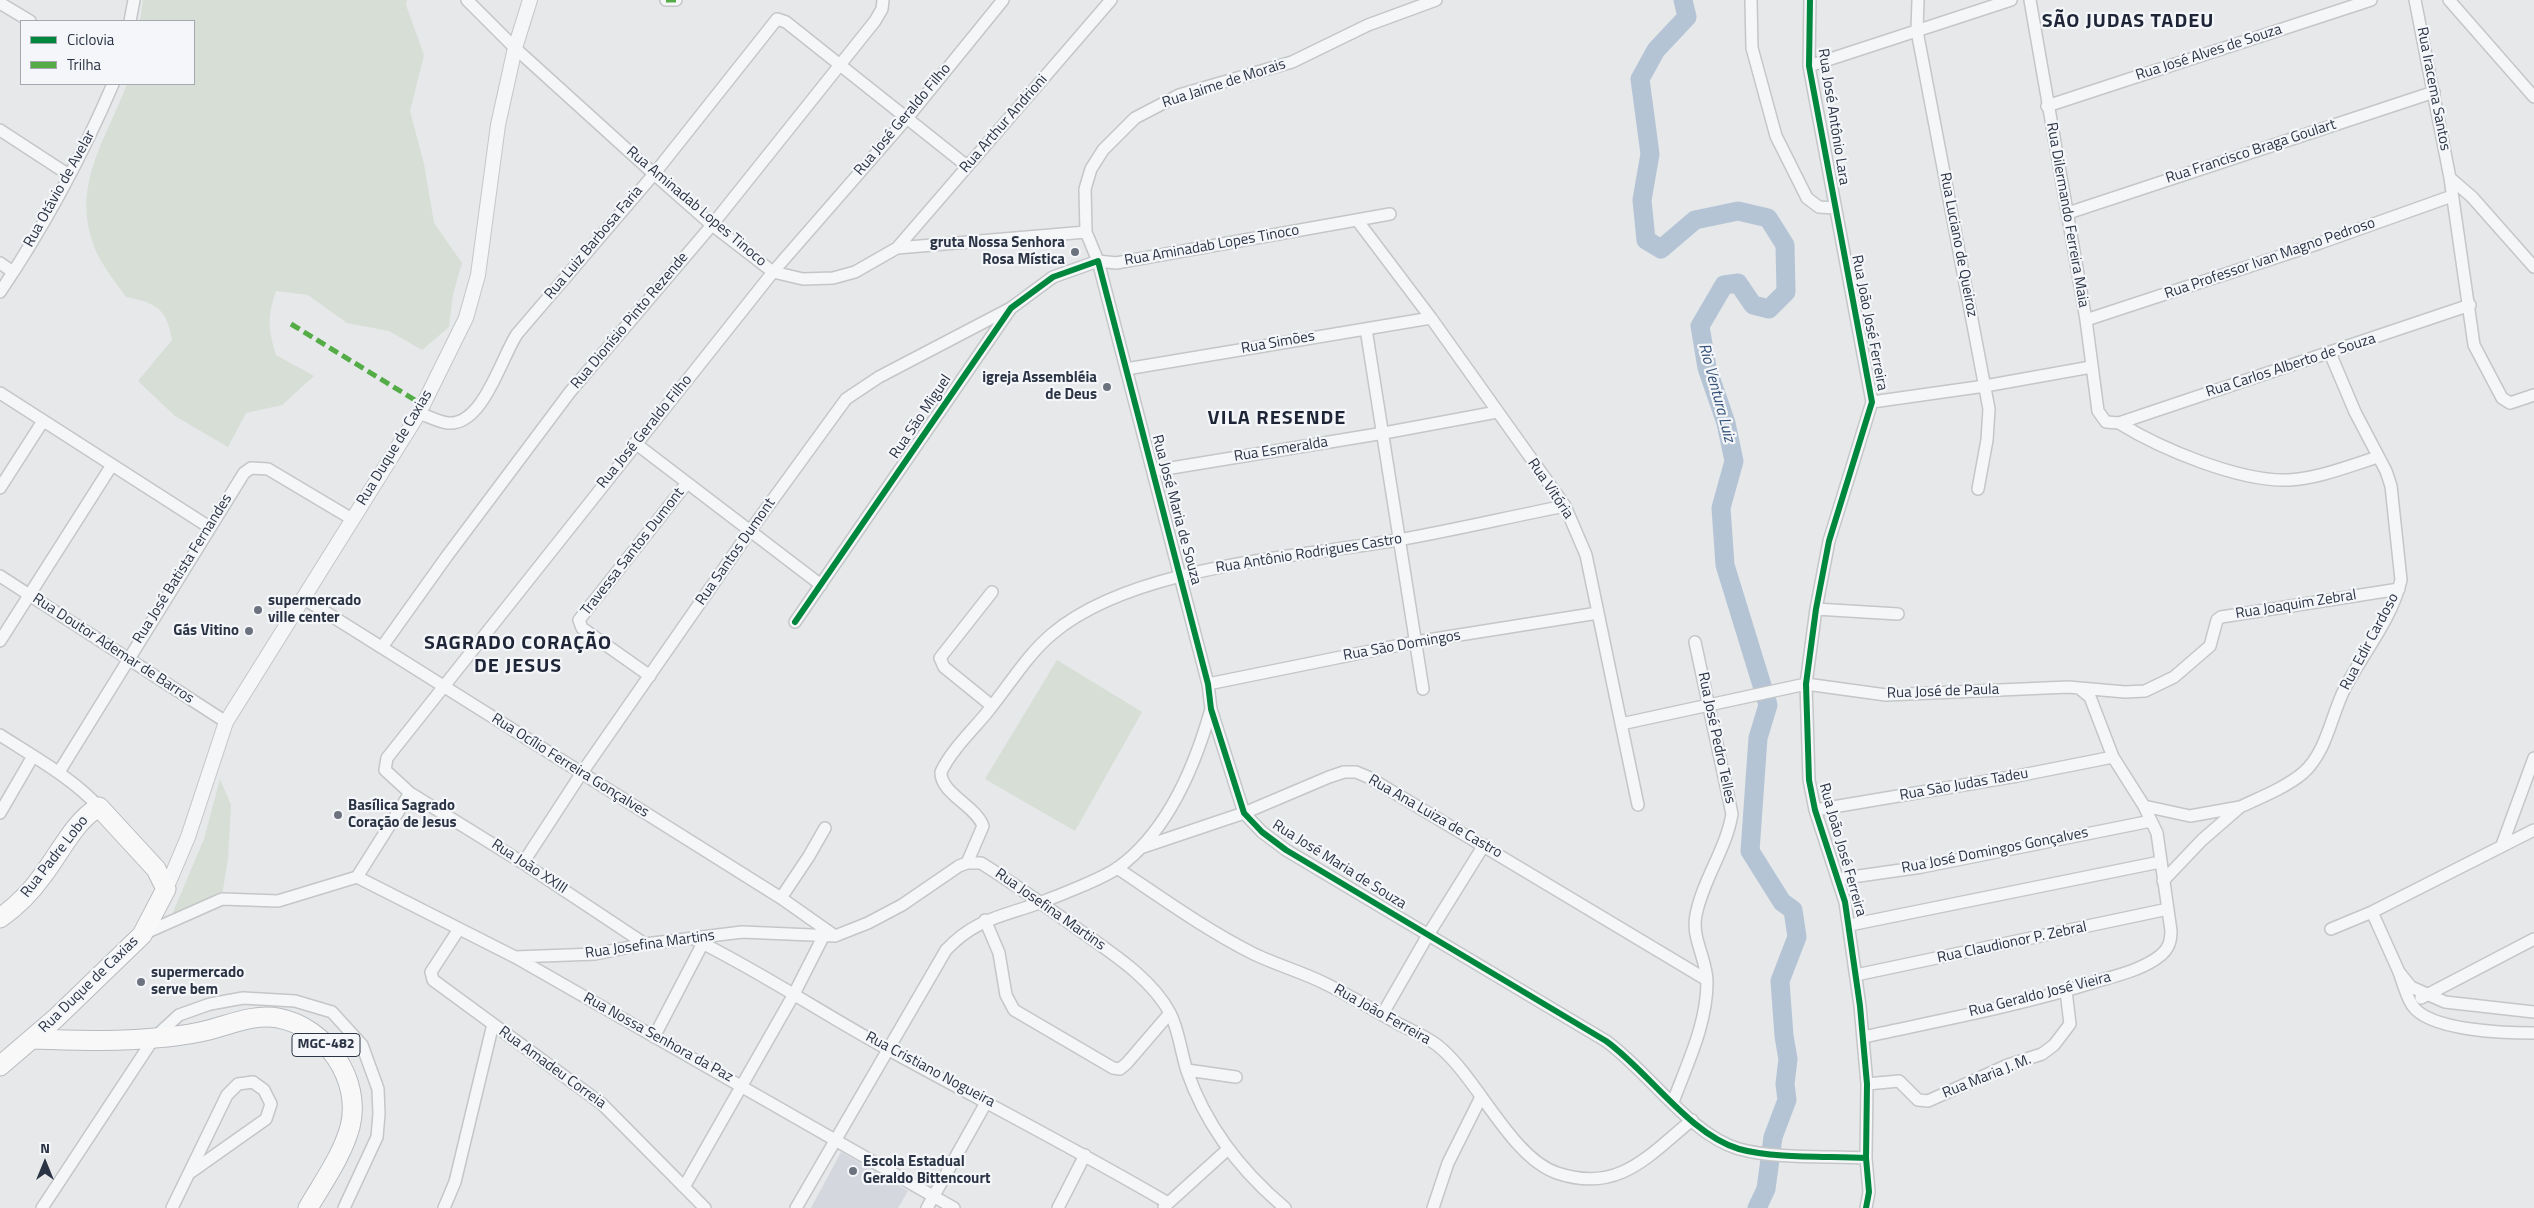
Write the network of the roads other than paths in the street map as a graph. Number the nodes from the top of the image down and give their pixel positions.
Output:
1 (134, 0) edge
2 (467, 0) edge
3 (530, 0) edge
4 (666, 0) edge
5 (676, 0) edge
6 (883, 0) edge
7 (1002, 0) edge
8 (1111, 0) edge
9 (1436, 0) edge
10 (1751, 0) edge
11 (1810, 0) edge
12 (1918, 0) edge
13 (2011, 0) edge
14 (2030, 0) edge
15 (2372, 0) edge
16 (2415, 0) edge
17 (2449, 0) edge
18 (0, 3) edge
19 (28, 20) edge
20 (130, 20) edge
21 (1917, 31) junction
22 (515, 48) junction
23 (840, 65) junction
24 (1809, 66) junction
25 (113, 85) edge
26 (2434, 92) junction
27 (2534, 98) edge
28 (2047, 106) junction
29 (908, 117) junction
30 (0, 130) edge
31 (967, 166) junction
32 (69, 174) junction
33 (654, 174) junction
34 (2450, 178) junction
35 (2452, 196) junction
36 (1835, 208) junction
37 (2068, 213) junction
38 (1390, 214) dead end
39 (1357, 220) junction
40 (712, 225) junction
41 (1086, 232) junction
42 (897, 248) junction
43 (1098, 262) junction
44 (0, 263) edge
45 (2534, 267) edge
46 (13, 272) junction
47 (773, 272) junction
48 (0, 292) edge
49 (2470, 305) junction
50 (1011, 308) junction
51 (1431, 318) junction
52 (2086, 320) junction
53 (1366, 329) junction
54 (2330, 353) junction
55 (2091, 366) junction
56 (1126, 369) junction
57 (1985, 386) junction
58 (0, 393) edge
59 (2534, 396) edge
60 (1872, 402) junction
61 (1497, 412) junction
62 (419, 413) junction
63 (43, 421) junction
64 (2116, 424) junction
65 (1384, 433) junction
66 (635, 443) junction
67 (2378, 457) junction
68 (112, 465) junction
69 (1153, 471) junction
70 (687, 482) junction
71 (0, 488) edge
72 (1978, 489) dead end
73 (1564, 506) junction
74 (352, 519) junction
75 (208, 527) junction
76 (750, 531) junction
77 (1398, 540) junction
78 (0, 576) edge
79 (1180, 577) junction
80 (821, 585) junction
81 (2399, 589) junction
82 (992, 592) dead end
83 (30, 595) junction
84 (303, 598) junction
85 (1816, 608) junction
86 (1598, 613) junction
87 (1898, 614) dead end
88 (795, 622) dead end
89 (0, 641) edge
90 (1415, 642) junction
91 (1695, 642) dead end
92 (382, 647) junction
93 (127, 659) junction
94 (650, 676) junction
95 (1208, 684) junction
96 (1806, 684) junction
97 (444, 685) junction
98 (2080, 688) junction
99 (1423, 689) dead end
100 (1710, 705) junction
101 (992, 706) junction
102 (1211, 709) junction
103 (226, 722) junction
104 (1621, 724) junction
105 (0, 735) edge
106 (33, 756) junction
107 (2113, 757) junction
108 (2534, 758) edge
109 (59, 772) junction
110 (581, 774) junction
111 (410, 793) junction
112 (1638, 805) dead end
113 (2144, 806) junction
114 (99, 807) junction
115 (2240, 807) junction
116 (1815, 810) junction
117 (1244, 813) junction
118 (0, 814) edge
119 (2151, 821) junction
120 (825, 828) dead end
121 (2534, 830) edge
122 (2502, 845) junction
123 (1484, 846) junction
124 (1143, 847) junction
125 (2160, 862) junction
126 (523, 863) junction
127 (967, 863) junction
128 (176, 866) junction
129 (1117, 868) junction
130 (156, 869) junction
131 (358, 877) junction
132 (1838, 879) junction
133 (2163, 881) junction
134 (166, 889) junction
135 (780, 898) junction
136 (1040, 902) junction
137 (2168, 909) junction
138 (2372, 912) junction
139 (0, 918) edge
140 (984, 920) junction
141 (1850, 925) junction
142 (459, 929) junction
143 (2331, 930) dead end
144 (142, 935) junction
145 (1428, 935) junction
146 (829, 937) junction
147 (2534, 939) edge
148 (697, 941) junction
149 (645, 944) junction
150 (515, 957) junction
151 (2399, 972) junction
152 (1856, 975) junction
153 (1707, 980) junction
154 (2066, 991) junction
155 (794, 994) junction
156 (2424, 994) junction
157 (2412, 1006) junction
158 (2534, 1012) edge
159 (1170, 1014) junction
160 (1382, 1015) junction
161 (56, 1018) junction
162 (493, 1024) junction
163 (2534, 1033) edge
164 (654, 1036) junction
165 (1864, 1037) junction
166 (154, 1038) junction
167 (33, 1039) junction
168 (71, 1040) junction
169 (889, 1050) junction
170 (0, 1066) edge
171 (1187, 1070) junction
172 (1236, 1077) dead end
173 (1867, 1084) junction
174 (742, 1086) junction
175 (1481, 1097) junction
176 (987, 1101) junction
177 (1673, 1102) junction
178 (1692, 1120) junction
179 (837, 1141) junction
180 (1228, 1149) junction
181 (1085, 1155) junction
182 (1866, 1158) junction
183 (191, 1172) junction
184 (684, 1187) junction
185 (933, 1197) junction
186 (345, 1205) edge
187 (1165, 1205) edge
188 (42, 1208) edge
189 (172, 1208) edge
190 (308, 1208) edge
191 (357, 1208) edge
192 (444, 1208) edge
193 (705, 1208) edge
194 (796, 1208) edge
195 (927, 1208) edge
196 (954, 1208) edge
197 (1058, 1208) edge
198 (1285, 1208) edge
199 (1433, 1208) edge
200 (1866, 1208) edge

1 - 20 street
2 - 22 street, Rua Aminadab Lopes Tinoco
3 - 22 street, Rua Duque de Caxias
4 - 5 street
6 - 23 street, Rua Dionísio Pinto Rezende
7 - 29 street, Rua José Geraldo Filho
8 - 31 street, Rua Arthur Andrioni
9 - 41 street, Rua Jaime de Morais
10 - 36 street
11 - 24 street, Rua José Antônio Lara
12 - 21 street, Rua Luciano de Queiroz
13 - 21 street
14 - 28 street, Rua Dilermando Ferreira Maia
15 - 28 street, Rua José Alves de Souza
16 - 26 street, Rua Iracema Santos
17 - 27 street
18 - 19 street
21 - 24 street
21 - 57 street, Rua Luciano de Queiroz
22 - 33 street, Rua Aminadab Lopes Tinoco
22 - 62 street, Rua Duque de Caxias
23 - 29 street
23 - 33 street, Rua Luiz Barbosa Faria
23 - 40 street, Rua Dionísio Pinto Rezende
24 - 36 street, Rua José Antônio Lara
25 - 32 street, Rua Otávio de Avelar
26 - 34 street, Rua Iracema Santos
26 - 37 street, Rua Francisco Braga Goulart
28 - 37 street, Rua Dilermando Ferreira Maia
29 - 31 street
29 - 47 street, Rua José Geraldo Filho
30 - 32 street
31 - 42 street, Rua Arthur Andrioni
32 - 46 street, Rua Otávio de Avelar
33 - 40 street, Rua Aminadab Lopes Tinoco
33 - 62 street, Rua Luiz Barbosa Faria
34 - 35 street, Rua Iracema Santos
34 - 45 street
35 - 49 street, Rua Iracema Santos
35 - 52 street, Rua Professor Ivan Magno Pedroso
36 - 60 street, Rua João José Ferreira
37 - 52 street, Rua Dilermando Ferreira Maia
38 - 39 street, Rua Aminadab Lopes Tinoco
39 - 43 street, Rua Aminadab Lopes Tinoco
39 - 51 street, Rua Vitória
40 - 47 street, Rua Aminadab Lopes Tinoco
40 - 92 street, Rua Dionísio Pinto Rezende
41 - 42 street, Rua Aminadab Lopes Tinoco
41 - 43 street
42 - 47 street, Rua Aminadab Lopes Tinoco
43 - 50 street, Rua São Miguel
43 - 56 street, Rua José Maria de Souza
44 - 46 street
46 - 48 street, Rua Otávio de Avelar
47 - 66 street, Rua José Geraldo Filho
49 - 54 street, Rua Carlos Alberto de Souza
49 - 59 street, Rua Iracema Santos
50 - 76 street, Rua Santos Dumont
50 - 80 street, Rua São Miguel
51 - 53 street, Rua Simões
51 - 61 street, Rua Vitória
52 - 55 street, Rua Dilermando Ferreira Maia
53 - 56 street, Rua Simões
53 - 65 street
54 - 64 street, Rua Carlos Alberto de Souza
54 - 67 street, Rua Edir Cardoso
55 - 57 street
55 - 64 street, Rua Dilermando Ferreira Maia
56 - 69 street, Rua José Maria de Souza
57 - 60 street
57 - 72 street, Rua Luciano de Queiroz
58 - 63 street
60 - 85 street, Rua João José Ferreira
61 - 65 street, Rua Esmeralda
61 - 73 street, Rua Vitória
62 - 74 street, Rua Duque de Caxias
63 - 68 street
63 - 71 street
64 - 67 street
65 - 69 street, Rua Esmeralda
65 - 77 street
66 - 70 street
66 - 97 street, Rua José Geraldo Filho
67 - 81 street, Rua Edir Cardoso
68 - 75 street
68 - 83 street
69 - 79 street, Rua José Maria de Souza
70 - 76 street
70 - 94 street, Travessa Santos Dumont
73 - 77 street, Rua Antônio Rodrigues Castro
73 - 86 street, Rua Vitória
74 - 75 street, Rua José Batista Fernandes
74 - 84 street, Rua Duque de Caxias
75 - 93 street, Rua José Batista Fernandes
76 - 80 street
76 - 94 street, Rua Santos Dumont
77 - 79 street, Rua Antônio Rodrigues Castro
77 - 90 street
78 - 83 street, Rua Doutor Ademar de Barros
79 - 95 street, Rua José Maria de Souza
79 - 101 street, Rua Antônio Rodrigues Castro
80 - 88 street, Rua São Miguel
81 - 98 street, Rua Joaquim Zebral
81 - 115 street, Rua Edir Cardoso
82 - 101 street
83 - 89 street
83 - 93 street, Rua Doutor Ademar de Barros
84 - 92 street, Rua Ocílio Ferreira Gonçalves
84 - 103 street, Rua Duque de Caxias
85 - 87 street
85 - 96 street, Rua João José Ferreira
86 - 90 street, Rua São Domingos
86 - 104 street, Rua Vitória
90 - 95 street, Rua São Domingos
90 - 99 street
91 - 100 street, Rua José Pedro Telles
92 - 97 street, Rua Ocílio Ferreira Gonçalves
93 - 103 street, Rua Doutor Ademar de Barros
93 - 109 street, Rua José Batista Fernandes
94 - 110 street, Rua Santos Dumont
95 - 102 street, Rua José Maria de Souza
96 - 98 street, Rua José de Paula
96 - 100 street, Rua José de Paula
96 - 116 street, Rua João José Ferreira
97 - 110 street, Rua Ocílio Ferreira Gonçalves
97 - 111 street, Rua José Geraldo Filho
98 - 107 street, Rua Geraldo José Vieira
100 - 104 street, Rua José de Paula
100 - 153 street, Rua José Pedro Telles
101 - 127 street, Rua Antônio Rodrigues Castro
102 - 117 street, Rua José Maria de Souza
102 - 124 street
103 - 128 street, Rua Duque de Caxias
104 - 112 street, Rua Vitória
105 - 106 street
106 - 109 street
106 - 118 street
107 - 113 street, Rua Geraldo José Vieira
107 - 116 street, Rua São Judas Tadeu
108 - 122 street
109 - 114 street
110 - 126 street, Rua Santos Dumont
110 - 135 street, Rua Ocílio Ferreira Gonçalves
111 - 126 street, Rua João XXIII
111 - 131 street
113 - 115 street
113 - 119 street, Rua Geraldo José Vieira
114 - 130 highway, Rua Padre Lobo
114 - 139 highway, Rua Padre Lobo
115 - 133 street
116 - 132 street, Rua João José Ferreira
117 - 123 street, Rua Ana Luiza de Castro
117 - 124 street, Rua Ana Luiza de Castro
117 - 145 street, Rua José Maria de Souza
119 - 125 street, Rua Geraldo José Vieira
119 - 132 street, Rua José Domingos Gonçalves
120 - 135 street
121 - 122 street
122 - 138 street
123 - 145 street
123 - 153 street, Rua Ana Luiza de Castro
124 - 129 street
125 - 133 street, Rua Geraldo José Vieira
125 - 141 street
126 - 149 street, Rua João XXIII
127 - 136 street, Rua Josefina Martins
127 - 146 street, Rua Josefina Martins
128 - 130 street
128 - 134 street, Rua Duque de Caxias
129 - 136 street
129 - 160 street, Rua João Ferreira
130 - 134 highway, Rua Padre Lobo
131 - 142 street, Rua Nossa Senhora da Paz
131 - 144 street
132 - 141 street, Rua João José Ferreira
133 - 137 street, Rua Geraldo José Vieira
134 - 144 highway, Rua Duque de Caxias
135 - 146 street, Rua Ocílio Ferreira Gonçalves
136 - 140 street
136 - 159 street, Rua Josefina Martins
137 - 152 street, Rua Claudionor P. Zebral
137 - 154 street, Rua Geraldo José Vieira
138 - 143 street
138 - 151 street
140 - 159 street
140 - 169 street
141 - 152 street, Rua João José Ferreira
142 - 150 street, Rua Nossa Senhora da Paz
142 - 162 street, Rua Amadeu Correia
144 - 161 highway, Rua Duque de Caxias
145 - 160 street
145 - 177 street, Rua José Maria de Souza
146 - 148 street, Rua Josefina Martins
146 - 155 street
147 - 156 street
148 - 149 street, Rua Josefina Martins
148 - 155 street, Rua Cristiano Nogueira
148 - 164 street
149 - 150 street, Rua Josefina Martins
150 - 164 street, Rua Nossa Senhora da Paz
151 - 156 street
151 - 157 street
152 - 165 street, Rua João José Ferreira
153 - 177 street, Rua José Pedro Telles
154 - 165 street, Rua Geraldo José Vieira
154 - 173 street, Rua Maria J. M.
155 - 169 street, Rua Cristiano Nogueira
155 - 174 street
156 - 157 street
156 - 158 street
157 - 163 street
159 - 171 street, Rua Josefina Martins
160 - 175 street, Rua João Ferreira
161 - 167 highway, Rua Duque de Caxias
161 - 168 highway
162 - 184 street, Rua Amadeu Correia
162 - 192 street
164 - 174 street, Rua Nossa Senhora da Paz
165 - 173 street, Rua João José Ferreira
166 - 168 highway, MGC-482
166 - 186 street
166 - 188 street
166 - 190 highway, MGC-482
167 - 168 highway, MGC-482
167 - 170 highway, Rua Duque de Caxias
169 - 176 street, Rua Cristiano Nogueira
169 - 179 street
171 - 172 street
171 - 180 street, Rua Josefina Martins
173 - 182 street, Rua João José Ferreira
174 - 179 street, Rua Nossa Senhora da Paz
174 - 184 street
175 - 178 street, Rua João Ferreira
175 - 199 street
176 - 181 street, Rua Cristiano Nogueira
176 - 185 street
177 - 178 street, Rua José Maria de Souza
178 - 182 street, Rua José Maria de Souza
179 - 185 street, Rua Nossa Senhora da Paz
179 - 194 street
180 - 187 street
180 - 198 street, Rua Josefina Martins
181 - 187 street, Rua Cristiano Nogueira
181 - 197 street
182 - 200 street, Rua João José Ferreira
183 - 183 street
183 - 189 street
184 - 193 street, Rua Amadeu Correia
185 - 195 street
185 - 196 street, Rua Nossa Senhora da Paz
186 - 191 street

